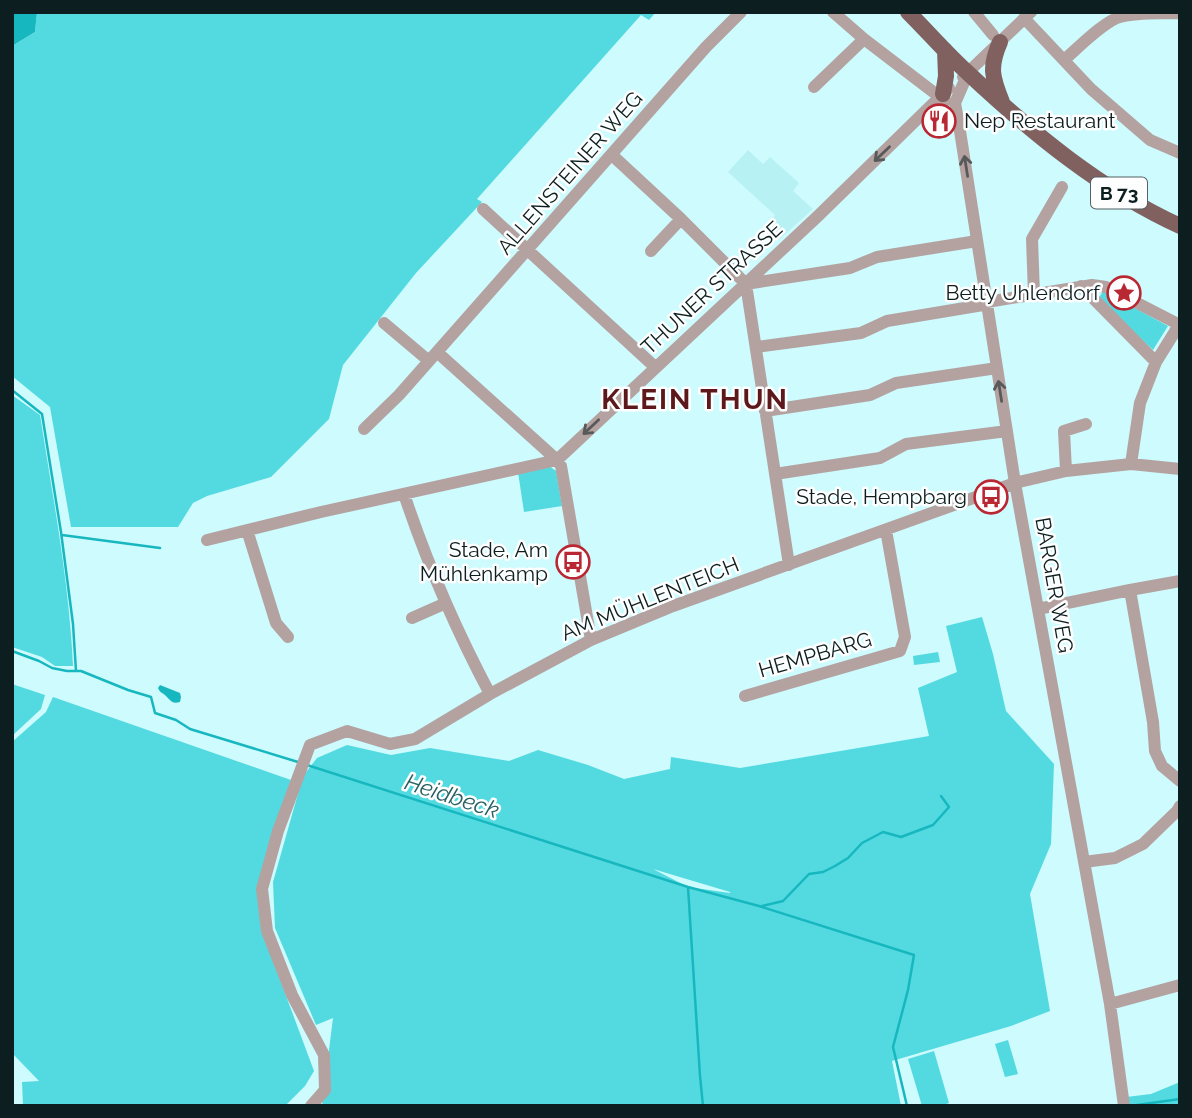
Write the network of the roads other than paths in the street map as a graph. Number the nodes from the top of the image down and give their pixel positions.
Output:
1 (833, 12) edge
2 (908, 12) edge
3 (974, 12) edge
4 (1180, 13) edge
5 (736, 14) edge
6 (1027, 15) edge
7 (997, 38) junction
8 (864, 39) junction
9 (945, 50) junction
10 (1064, 60) junction
11 (968, 74) junction
12 (814, 87) dead end
13 (938, 100) junction
14 (1002, 104) junction
15 (955, 109) junction
16 (1180, 153) edge
17 (612, 155) junction
18 (1062, 187) dead end
19 (483, 209) dead end
20 (681, 219) junction
21 (1180, 226) edge
22 (977, 242) junction
23 (528, 250) junction
24 (651, 251) dead end
25 (746, 284) junction
26 (1081, 286) junction
27 (1034, 294) junction
28 (987, 302) junction
29 (384, 323) dead end
30 (1180, 325) edge
31 (756, 347) junction
32 (433, 357) junction
33 (1156, 362) junction
34 (655, 367) junction
35 (997, 368) junction
36 (765, 411) junction
37 (1086, 424) dead end
38 (364, 429) dead end
39 (1007, 430) junction
40 (557, 460) junction
41 (1131, 464) junction
42 (1180, 469) edge
43 (1066, 471) junction
44 (775, 474) junction
45 (1015, 483) junction
46 (404, 494) junction
47 (247, 530) junction
48 (886, 530) junction
49 (207, 540) dead end
50 (789, 565) junction
51 (1180, 581) edge
52 (1130, 590) junction
53 (446, 603) junction
54 (1038, 609) junction
55 (412, 618) dead end
56 (288, 637) dead end
57 (591, 640) junction
58 (490, 694) junction
59 (745, 696) dead end
60 (1180, 781) edge
61 (1180, 806) edge
62 (1084, 862) junction
63 (1180, 985) edge
64 (1110, 1004) junction
65 (1122, 1100) edge
66 (311, 1106) edge

1 - 8 street
2 - 9 main road, B 73
3 - 7 street
4 - 10 street
5 - 17 street, ALLENSTEINER WEG
6 - 7 street, THUNER STRASSE
6 - 10 street
7 - 11 street, THUNER STRASSE
7 - 14 main road
8 - 12 street
8 - 13 street
9 - 11 main road, B 73
9 - 13 main road
10 - 16 street
11 - 13 street, THUNER STRASSE
11 - 14 main road, B 73
11 - 15 street
13 - 15 street
13 -> 25 street, THUNER STRASSE
14 - 21 main road, B 73
22 -> 15 street, BARGER WEG
17 - 20 street
17 - 23 street, ALLENSTEINER WEG
18 - 27 street
19 - 23 street
20 - 24 street
20 - 25 street
22 - 25 street
22 - 28 street, BARGER WEG
23 - 32 street, ALLENSTEINER WEG
23 - 34 street
25 - 31 street
25 - 34 street, THUNER STRASSE
26 - 27 street
26 - 30 street
26 - 33 street
27 - 28 street
28 - 31 street
28 - 35 street, BARGER WEG
29 - 32 street
30 - 33 street
31 - 36 street
32 - 38 street, ALLENSTEINER WEG
32 - 40 street
33 - 41 street
34 -> 40 street, THUNER STRASSE
35 - 36 street
39 -> 35 street, BARGER WEG
36 - 44 street
37 - 43 street
39 - 44 street
39 - 45 street, BARGER WEG
40 - 46 street
40 - 57 street
41 - 42 street, AM MÜHLENTEICH
41 - 43 street, AM MÜHLENTEICH
43 - 45 street, AM MÜHLENTEICH
44 - 50 street
45 - 48 street, AM MÜHLENTEICH
45 - 54 street, BARGER WEG
46 - 47 street
46 - 53 street
47 - 49 street
47 - 56 street
48 - 50 street, AM MÜHLENTEICH
48 - 59 street, HEMPBARG
50 - 57 street, AM MÜHLENTEICH
51 - 52 street
52 - 54 street
52 - 60 street
53 - 55 street
53 - 58 street
54 - 62 street, BARGER WEG
57 - 58 street, AM MÜHLENTEICH
58 - 66 street, AM MÜHLENTEICH
61 - 62 street
62 - 64 street, BARGER WEG
63 - 64 street
64 - 65 street, BARGER WEG

